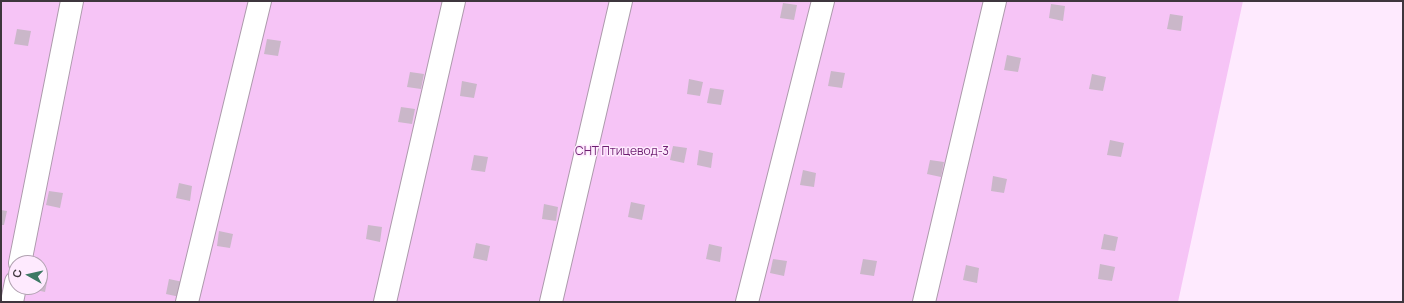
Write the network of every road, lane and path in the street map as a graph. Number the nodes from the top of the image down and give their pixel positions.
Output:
1 (72, 1) edge
2 (260, 1) edge
3 (454, 1) edge
4 (620, 1) edge
5 (823, 1) edge
6 (995, 1) edge
7 (22, 255) edge
8 (187, 302) edge
9 (385, 302) edge
10 (551, 302) edge
11 (747, 302) edge
12 (924, 302) edge

1 - 7 lane
2 - 8 lane
3 - 9 lane
4 - 10 lane
5 - 11 lane
6 - 12 lane

